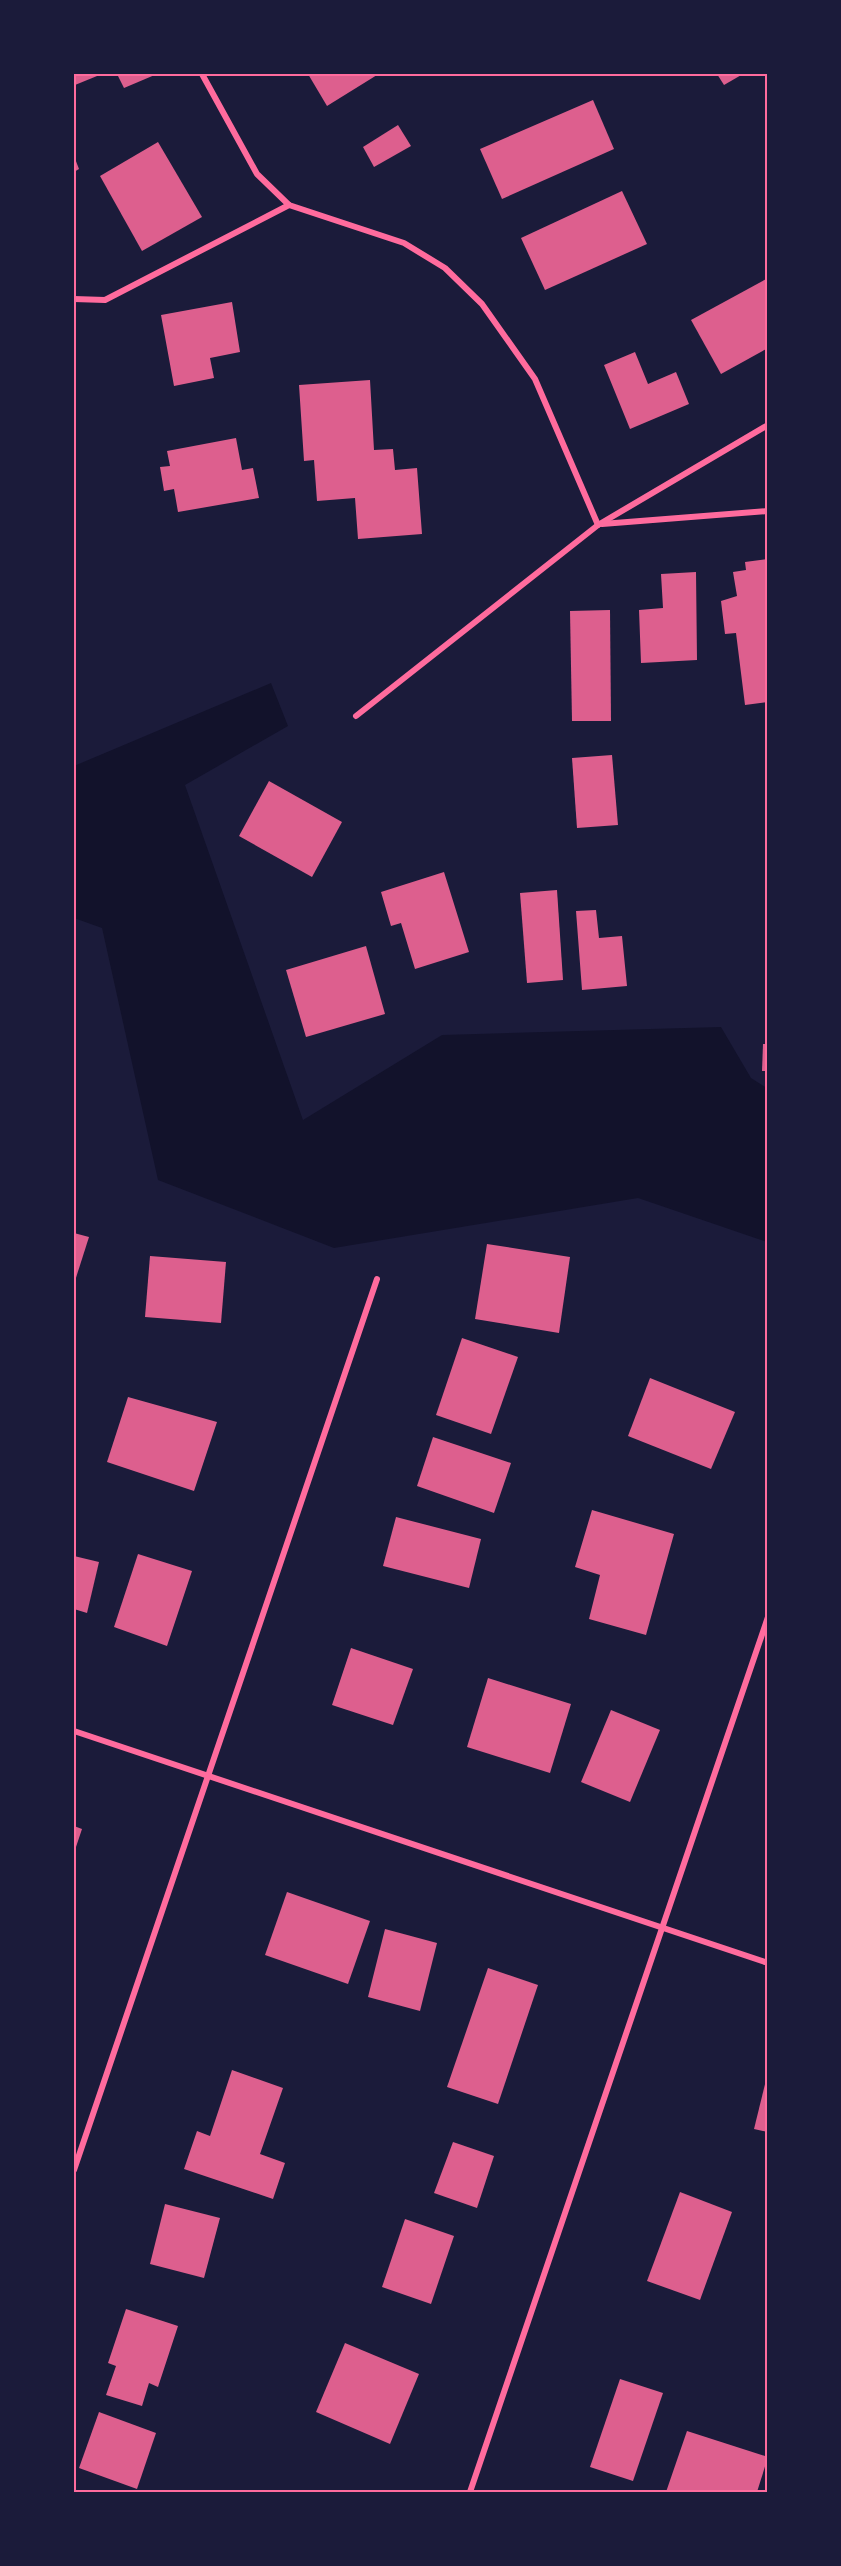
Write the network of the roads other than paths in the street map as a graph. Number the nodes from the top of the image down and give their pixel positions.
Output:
1 (202, 74) edge
2 (289, 205) junction
3 (74, 300) edge
4 (768, 425) edge
5 (768, 511) edge
6 (598, 525) junction
7 (356, 716) dead end
8 (377, 1279) dead end
9 (768, 1617) edge
10 (74, 1731) edge
11 (208, 1776) junction
12 (662, 1928) junction
13 (768, 1963) edge
14 (74, 2170) edge
15 (470, 2493) edge

1 - 2 street
2 - 3 street
2 - 6 street
4 - 6 street
5 - 6 street
6 - 7 street
8 - 11 street
9 - 12 street
10 - 11 street
11 - 12 street
11 - 14 street
12 - 13 street
12 - 15 street

